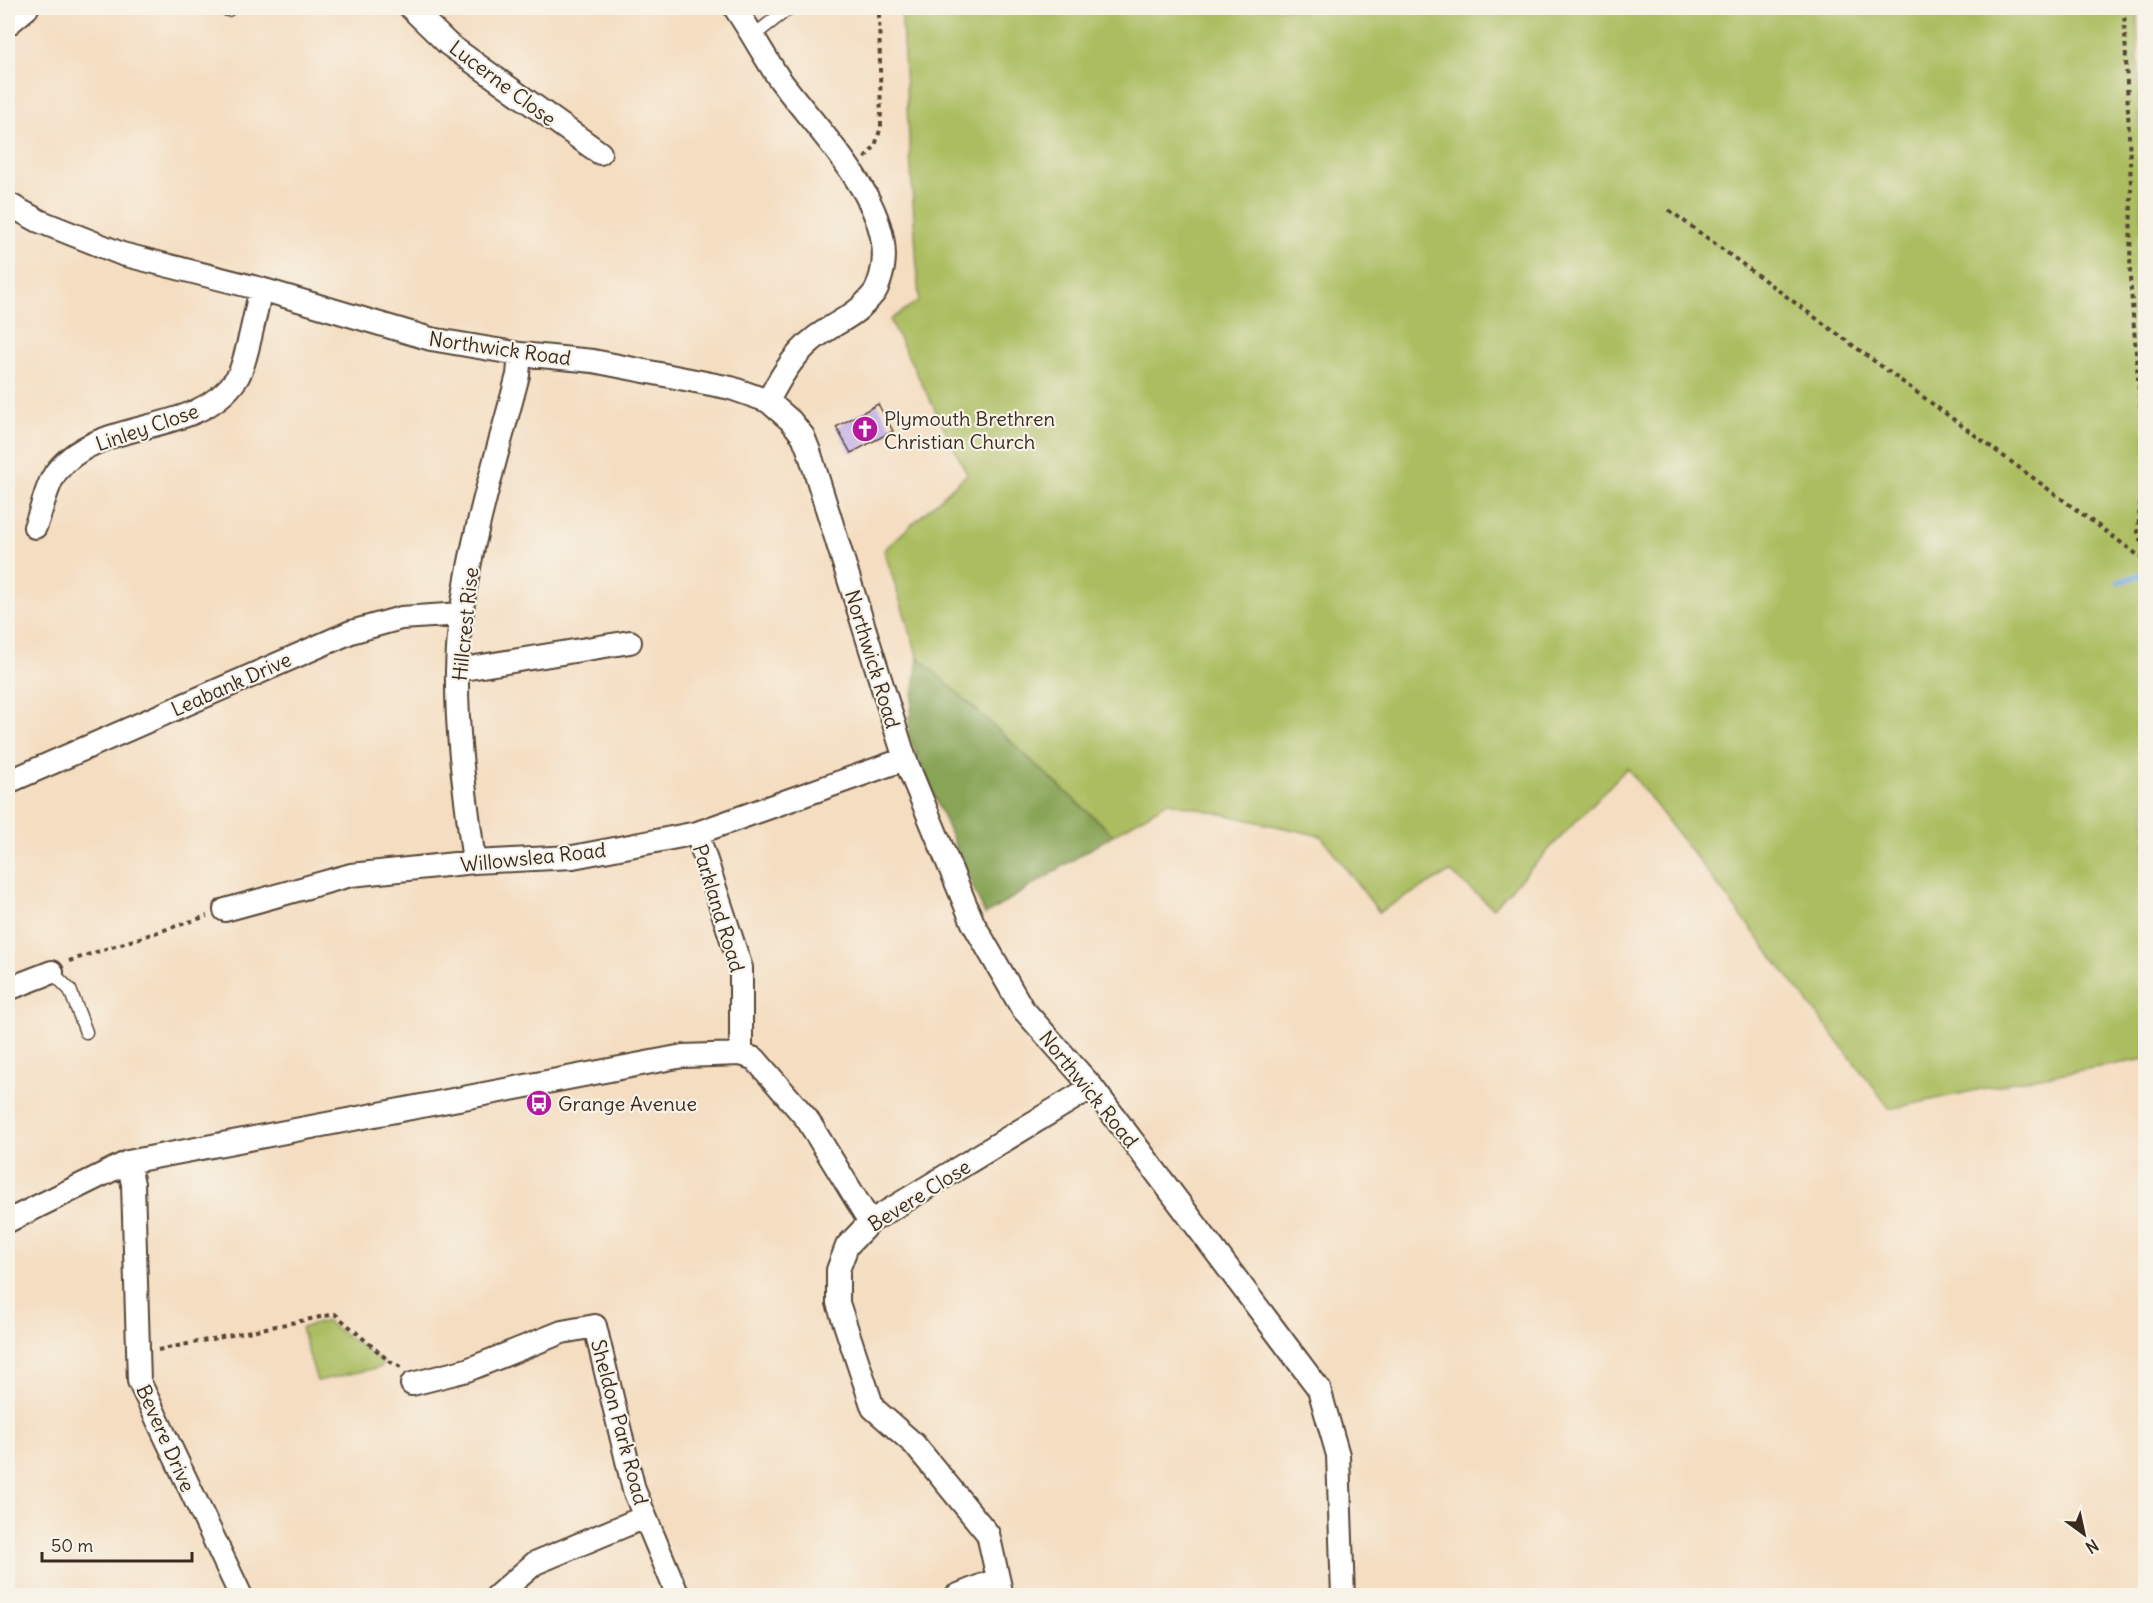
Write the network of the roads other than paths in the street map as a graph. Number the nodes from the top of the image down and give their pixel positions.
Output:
1 (27, 8) edge
2 (411, 8) edge
3 (735, 8) edge
4 (789, 8) edge
5 (8, 24) edge
6 (753, 36) junction
7 (600, 153) dead end
8 (8, 204) edge
9 (261, 289) junction
10 (520, 354) junction
11 (768, 400) junction
12 (35, 527) dead end
13 (462, 614) junction
14 (630, 642) dead end
15 (457, 670) junction
16 (904, 759) junction
17 (8, 782) edge
18 (697, 833) junction
19 (474, 862) junction
20 (225, 910) road end
21 (52, 972) joint
22 (8, 989) edge
23 (86, 1032) dead end
24 (741, 1054) junction
25 (1092, 1087) junction
26 (128, 1162) junction
27 (8, 1221) edge
28 (870, 1222) junction
29 (412, 1384) road end
30 (645, 1517) junction
31 (1000, 1587) edge
32 (241, 1596) edge
33 (497, 1596) edge
34 (680, 1596) edge
35 (956, 1596) edge
36 (1343, 1596) edge

1 - 5 street
2 - 7 street, Lucerne Close
3 - 6 street
4 - 6 lane
6 - 11 street
8 - 9 street, Northwick Road
9 - 10 street, Northwick Road
9 - 12 street, Linley Close
10 - 11 street, Northwick Road
10 - 13 street, Hillcrest Rise
11 - 16 street, Northwick Road
13 - 15 street, Hillcrest Rise
13 - 17 street, Leabank Drive
14 - 15 street
15 - 19 street, Hillcrest Rise
16 - 18 street, Willowslea Road
16 - 25 street, Northwick Road
18 - 19 street, Willowslea Road
18 - 24 street, Parkland Road
19 - 20 street, Willowslea Road
21 - 22 street
21 - 23 lane
24 - 26 street
24 - 28 street
25 - 28 street, Bevere Close
25 - 36 street, Northwick Road
26 - 27 street
26 - 32 street, Bevere Drive
28 - 31 street, Bevere Close
29 - 30 street, Sheldon Park Road
30 - 33 street
30 - 34 street, Sheldon Park Road
31 - 35 street

